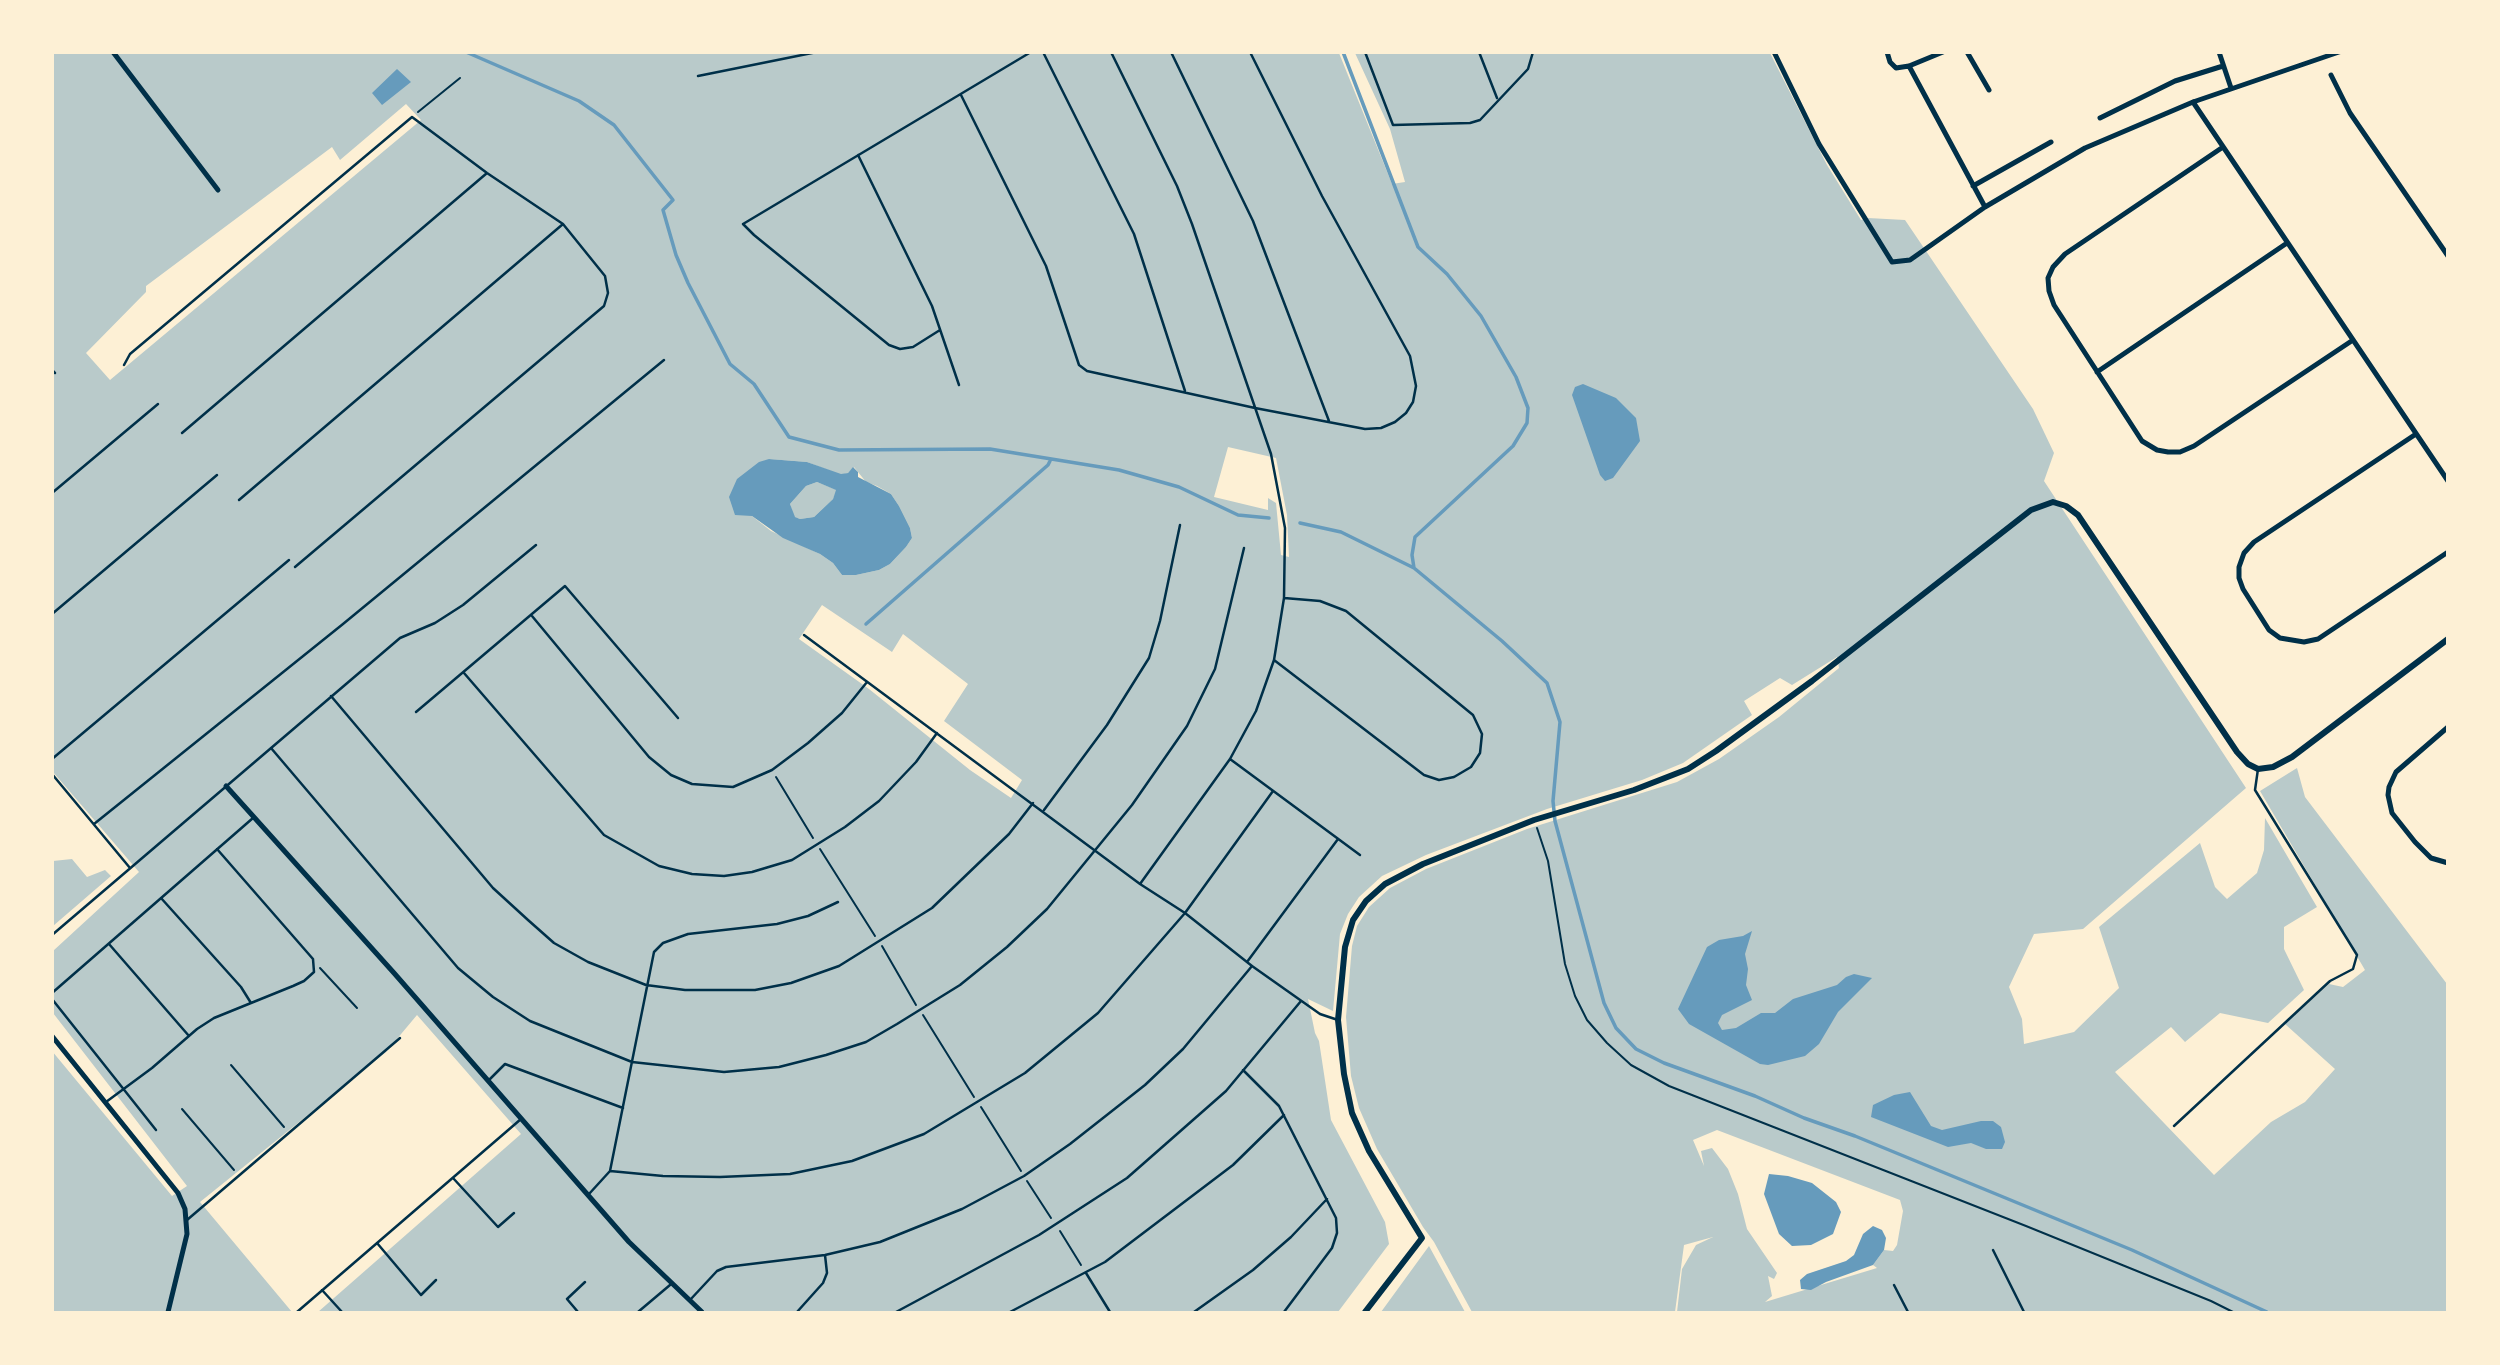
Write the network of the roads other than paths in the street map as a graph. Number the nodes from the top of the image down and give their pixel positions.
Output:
1 (113, 52) edge
2 (817, 52) edge
3 (1031, 52) edge
4 (1043, 52) edge
5 (1111, 52) edge
6 (1171, 52) edge
7 (1250, 52) edge
8 (1365, 52) edge
9 (1479, 52) edge
10 (1533, 52) edge
11 (1774, 52) edge
12 (1887, 52) edge
13 (1943, 52) edge
14 (1967, 52) edge
15 (2219, 52) edge
16 (2339, 52) edge
17 (2223, 65) junction
18 (1909, 66) junction
19 (2331, 75) dead end
20 (698, 76) dead end
21 (2231, 88) junction
22 (1989, 90) dead end
23 (961, 95) junction
24 (1497, 100) junction
25 (2193, 102) junction
26 (2100, 118) dead end
27 (2051, 142) dead end
28 (2223, 147) junction
29 (858, 155) junction
30 (487, 173) junction
31 (1973, 186) junction
32 (218, 190) dead end
33 (1986, 207) junction
34 (563, 224) junction
35 (2287, 243) junction
36 (2448, 256) edge
37 (940, 330) junction
38 (2353, 340) junction
39 (664, 360) dead end
40 (124, 365) dead end
41 (2097, 372) junction
42 (959, 385) dead end
43 (1185, 392) junction
44 (158, 404) dead end
45 (1255, 408) junction
46 (1329, 421) junction
47 (182, 433) dead end
48 (2416, 435) junction
49 (217, 475) dead end
50 (2448, 481) edge
51 (52, 493) edge
52 (239, 500) dead end
53 (1180, 525) dead end
54 (536, 545) dead end
55 (1244, 548) dead end
56 (2448, 552) edge
57 (289, 560) dead end
58 (295, 567) dead end
59 (1284, 598) junction
60 (52, 614) edge
61 (532, 616) junction
62 (804, 635) dead end
63 (2448, 639) edge
64 (1274, 660) junction
65 (464, 673) junction
66 (867, 682) junction
67 (331, 696) junction
68 (416, 712) dead end
69 (678, 718) dead end
70 (2448, 727) edge
71 (937, 733) junction
72 (271, 748) junction
73 (52, 759) edge
74 (1230, 759) junction
75 (2258, 769) junction
76 (52, 774) edge
77 (226, 786) junction
78 (1273, 791) junction
79 (1033, 803) junction
80 (1044, 810) junction
81 (254, 817) junction
82 (94, 824) junction
83 (1338, 839) junction
84 (217, 849) junction
85 (1096, 851) junction
86 (1360, 855) dead end
87 (2448, 863) edge
88 (130, 869) junction
89 (1140, 884) junction
90 (161, 898) junction
91 (838, 902) dead end
92 (1185, 913) junction
93 (52, 935) edge
94 (109, 944) junction
95 (1247, 962) junction
96 (1252, 966) junction
97 (646, 985) junction
98 (52, 993) edge
99 (52, 999) edge
100 (1301, 1000) junction
101 (251, 1003) junction
102 (1338, 1020) junction
103 (52, 1036) edge
104 (189, 1036) junction
105 (400, 1038) dead end
106 (632, 1062) junction
107 (1243, 1070) junction
108 (488, 1082) junction
109 (124, 1089) junction
110 (106, 1102) junction
111 (623, 1108) junction
112 (1284, 1115) junction
113 (521, 1119) junction
114 (2174, 1126) dead end
115 (156, 1130) dead end
116 (610, 1171) junction
117 (453, 1178) junction
118 (588, 1195) junction
119 (1327, 1199) junction
120 (514, 1213) dead end
121 (187, 1220) junction
122 (377, 1243) junction
123 (1993, 1250) dead end
124 (825, 1255) junction
125 (1086, 1273) junction
126 (436, 1280) dead end
127 (585, 1282) dead end
128 (673, 1283) junction
129 (1894, 1285) dead end
130 (322, 1290) junction
131 (689, 1301) junction
132 (168, 1312) edge
133 (297, 1312) edge
134 (342, 1312) edge
135 (578, 1312) edge
136 (638, 1312) edge
137 (702, 1312) edge
138 (797, 1312) edge
139 (896, 1312) edge
140 (1010, 1312) edge
141 (1110, 1312) edge
142 (1194, 1312) edge
143 (1284, 1312) edge
144 (1365, 1312) edge
145 (1908, 1312) edge
146 (2024, 1312) edge

1 - 32 street
2 - 20 lane
3 - 23 lane
4 - 43 lane
5 - 45 lane
6 - 46 lane
7 - 46 lane
8 - 24 lane
9 - 24 lane
10 - 24 lane
11 - 33 street
12 - 18 street
13 - 18 street
14 - 22 street
15 - 17 street
16 - 21 street
17 - 21 street
17 - 26 street
18 - 31 street
19 - 36 street
21 - 25 street
23 - 29 lane
23 - 43 lane
25 - 28 street
25 - 33 street
27 - 31 street
28 - 35 street
28 - 41 street
29 - 37 lane
29 - 37 lane
30 - 34 lane
30 - 40 lane
30 - 47 lane
31 - 33 street
34 - 52 lane
34 - 58 lane
35 - 38 street
35 - 41 street
37 - 42 lane
38 - 41 street
38 - 48 street
39 - 82 lane
43 - 45 lane
44 - 51 lane
45 - 46 lane
45 - 59 lane
48 - 50 street
48 - 56 street
49 - 60 lane
53 - 80 lane
54 - 67 lane
55 - 85 lane
57 - 73 lane
59 - 64 lane
59 - 64 lane
61 - 65 lane
61 - 66 lane
61 - 69 lane
62 - 66 lane
63 - 75 street
64 - 74 lane
65 - 68 lane
65 - 71 lane
66 - 71 lane
67 - 72 lane
67 - 97 lane
70 - 87 street
71 - 79 lane
72 - 77 lane
72 - 106 lane
74 - 78 lane
74 - 89 lane
75 - 102 street
75 - 114 lane
76 - 82 lane
77 - 81 street
77 - 88 lane
78 - 83 lane
78 - 92 lane
79 - 80 lane
79 - 97 lane
80 - 85 lane
81 - 84 lane
81 - 108 street
82 - 88 lane
83 - 86 lane
83 - 95 lane
84 - 90 lane
84 - 101 lane
85 - 89 lane
85 - 106 lane
88 - 93 lane
89 - 92 lane
90 - 94 lane
90 - 101 lane
91 - 97 lane
92 - 95 lane
92 - 116 lane
94 - 98 lane
94 - 104 lane
95 - 96 lane
96 - 100 lane
96 - 124 lane
97 - 106 lane
99 - 109 lane
100 - 102 lane
100 - 107 lane
101 - 104 lane
102 - 144 street
103 - 110 street
104 - 109 lane
105 - 121 lane
106 - 111 lane
107 - 112 lane
107 - 139 lane
108 - 111 lane
108 - 113 street
109 - 110 lane
109 - 115 lane
110 - 121 street
111 - 116 lane
112 - 119 lane
112 - 125 lane
113 - 117 lane
113 - 118 street
116 - 118 lane
117 - 120 lane
117 - 122 lane
118 - 128 street
119 - 142 lane
119 - 143 lane
121 - 132 street
122 - 126 lane
122 - 130 lane
123 - 146 lane
124 - 131 lane
124 - 138 lane
125 - 140 lane
125 - 141 lane
127 - 135 lane
128 - 131 street
128 - 136 lane
129 - 145 lane
130 - 133 lane
130 - 134 lane
131 - 137 street

